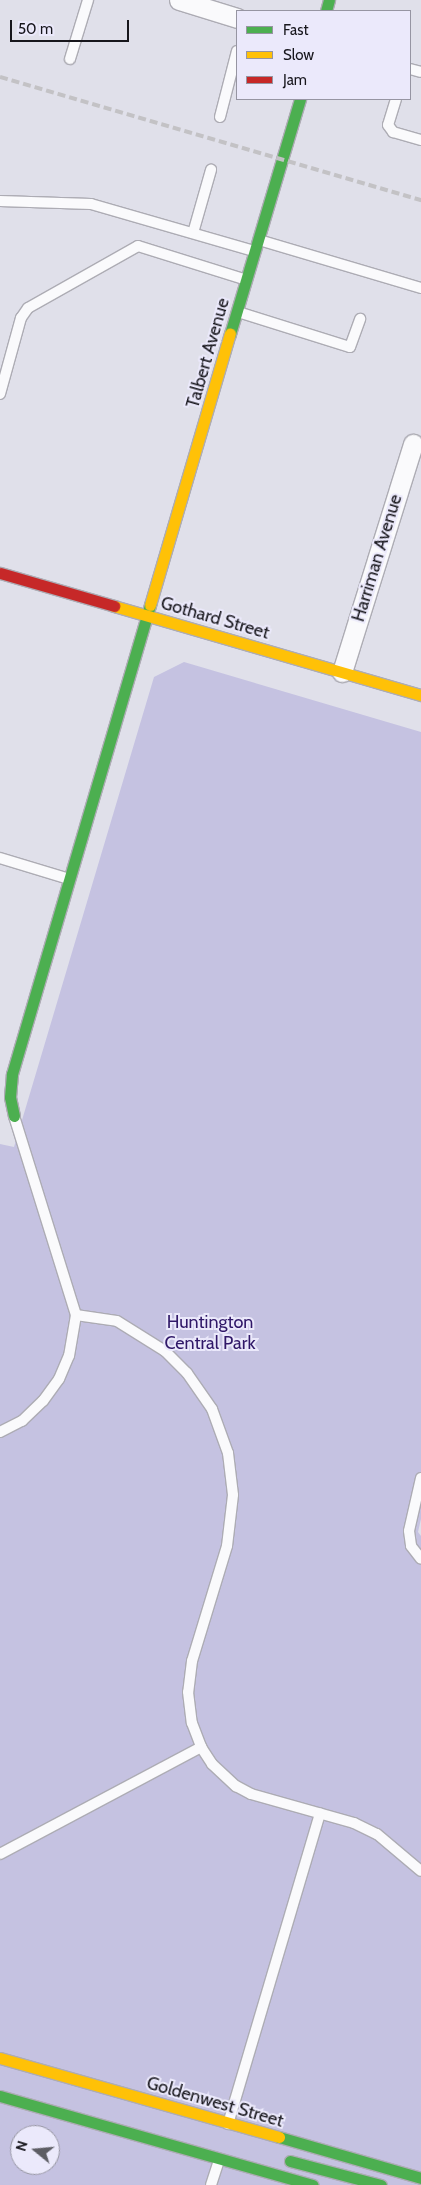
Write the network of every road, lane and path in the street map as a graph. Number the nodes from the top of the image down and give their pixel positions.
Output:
1 (88, 0) edge
2 (178, 0) edge
3 (236, 18) edge
4 (236, 55) edge
5 (70, 59) dead end
6 (300, 100) edge
7 (396, 100) edge
8 (220, 117) dead end
9 (421, 140) edge
10 (211, 170) dead end
11 (0, 201) edge
12 (192, 233) junction
13 (258, 240) junction
14 (255, 252) junction
15 (247, 280) junction
16 (421, 288) edge
17 (238, 312) junction
18 (360, 319) dead end
19 (0, 394) edge
20 (417, 448) edge
21 (0, 573) edge
22 (149, 617) junction
23 (342, 672) junction
24 (421, 695) edge
25 (0, 858) edge
26 (70, 879) junction
27 (14, 1116) joint
28 (76, 1314) junction
29 (0, 1432) edge
30 (421, 1478) edge
31 (421, 1559) edge
32 (201, 1747) junction
33 (320, 1813) junction
34 (0, 1854) edge
35 (421, 1871) edge
36 (0, 2058) edge
37 (44, 2095) dead end
38 (0, 2096) edge
39 (228, 2125) junction
40 (216, 2132) dead end
41 (237, 2149) dead end
42 (276, 2157) dead end
43 (219, 2158) junction
44 (421, 2179) edge
45 (211, 2185) edge
46 (312, 2185) edge
47 (382, 2185) edge
48 (402, 2185) edge

1 - 5 lane
2 - 3 street
4 - 8 lane
6 - 13 street, Talbert Avenue
7 - 9 lane
10 - 12 lane
11 - 12 lane
12 - 14 lane
13 - 14 street, Talbert Avenue
13 - 16 lane
14 - 15 street, Talbert Avenue
15 - 17 street, Talbert Avenue
15 - 19 lane
17 - 18 lane
17 - 22 street, Talbert Avenue
20 - 23 street, Harriman Avenue
21 - 22 street, Gothard Street
22 - 23 street, Gothard Street
22 - 26 street, Talbert Avenue
23 - 24 street, Gothard Street
25 - 26 lane
26 - 27 street, Talbert Avenue
27 - 28 lane
28 - 29 lane
28 - 32 lane
30 - 31 lane
32 - 33 lane
32 - 34 lane
33 - 35 lane
33 - 39 lane
36 - 39 street, Goldenwest Street
37 - 38 street
38 - 43 street
39 - 40 street
39 - 44 street, Goldenwest Street
41 - 43 street
42 - 47 street
43 - 45 lane
43 - 46 street
44 - 48 street

